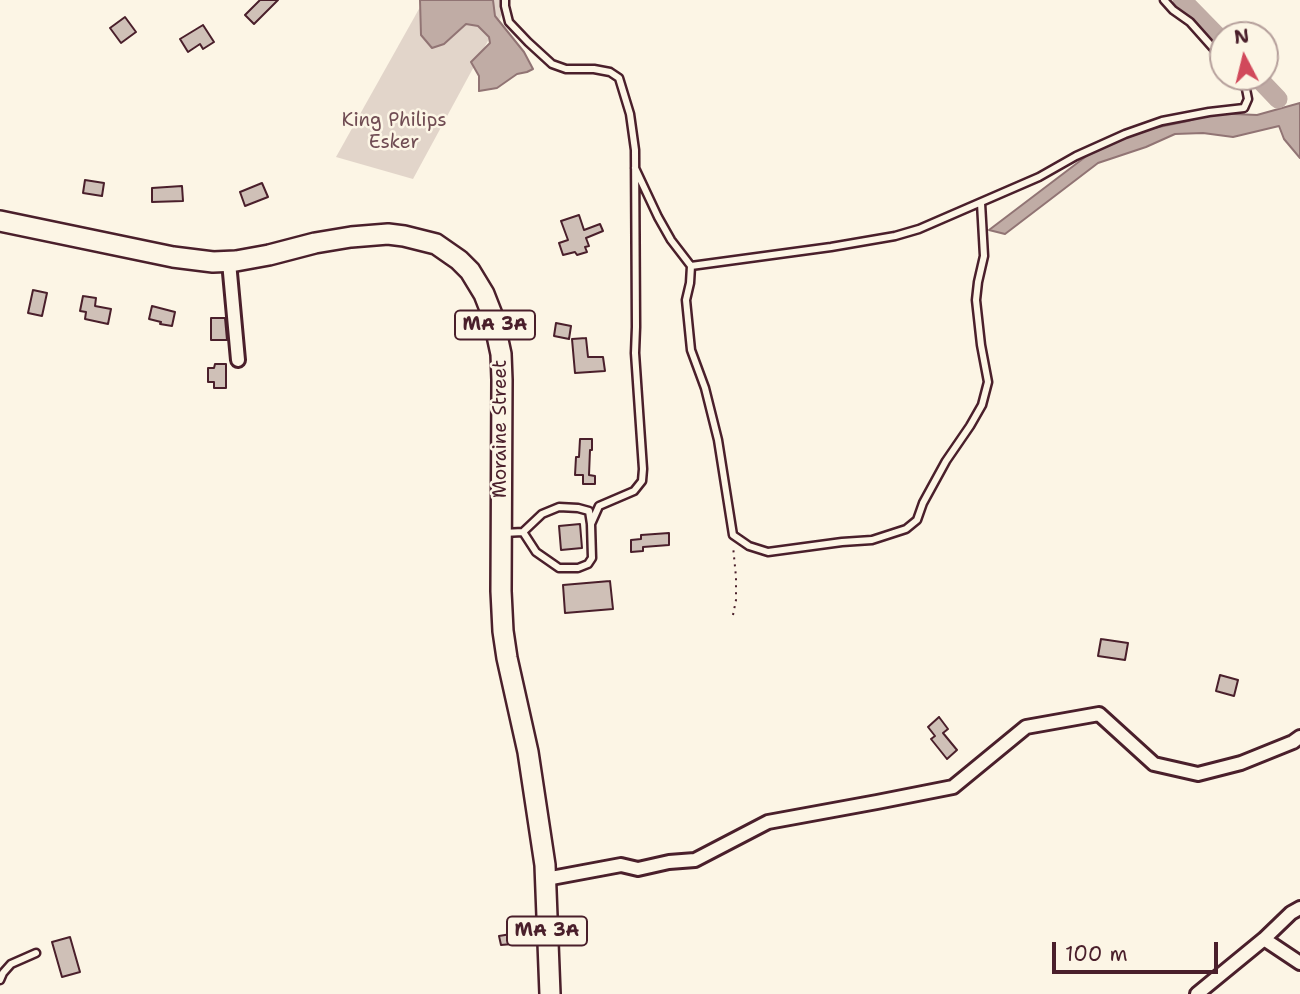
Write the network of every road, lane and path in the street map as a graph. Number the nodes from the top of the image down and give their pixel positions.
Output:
1 (505, 0) edge
2 (1164, 0) edge
3 (1209, 43) edge
4 (1246, 91) edge
5 (635, 168) junction
6 (981, 202) junction
7 (0, 221) edge
8 (229, 262) junction
9 (691, 266) junction
10 (238, 360) dead end
11 (591, 524) junction
12 (523, 532) junction
13 (501, 534) junction
14 (733, 535) junction
15 (733, 615) dead end
16 (1300, 737) edge
17 (545, 873) junction
18 (1300, 908) edge
19 (1264, 939) junction
20 (36, 953) dead end
21 (1300, 963) edge
22 (0, 980) edge
23 (1202, 991) edge
24 (551, 994) edge

1 - 5 lane
2 - 3 lane
4 - 6 lane
5 - 9 lane
5 - 11 lane
6 - 9 lane
6 - 14 lane
7 - 8 main road, Moraine Street / MA 3A
8 - 10 street
8 - 13 main road, Moraine Street / MA 3A
9 - 14 lane
11 - 12 lane
11 - 12 lane
12 - 13 lane
13 - 17 main road, Moraine Street / MA 3A
14 - 15 path
16 - 17 street
17 - 24 main road, MA 3A
18 - 19 street
19 - 21 street
19 - 23 street
20 - 22 lane

